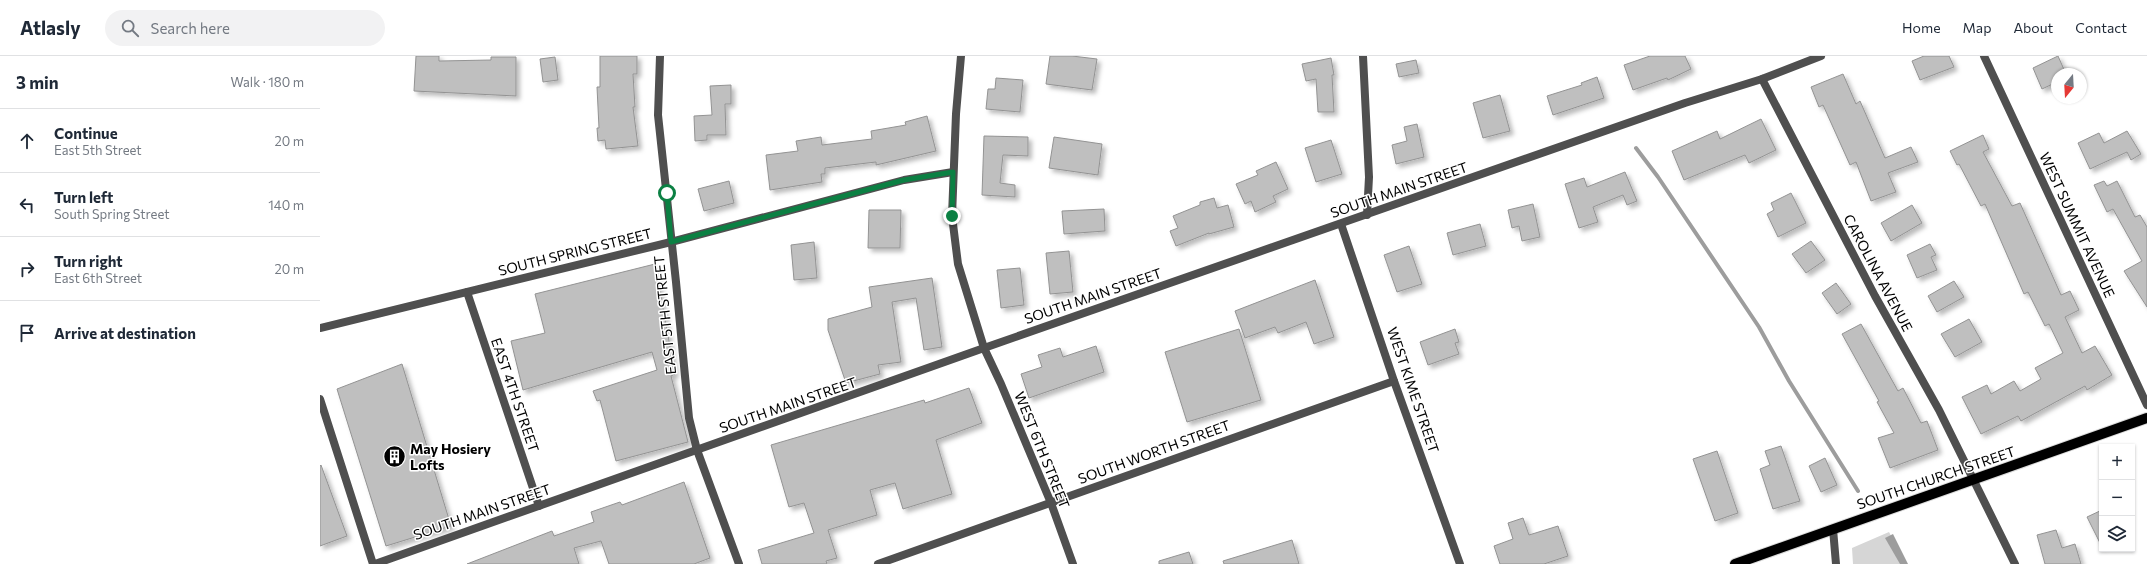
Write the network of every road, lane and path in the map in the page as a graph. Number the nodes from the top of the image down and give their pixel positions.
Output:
1 (660, 56) edge
2 (962, 56) edge
3 (1363, 56) edge
4 (1821, 56) edge
5 (1984, 56) edge
6 (1762, 78) junction
7 (953, 172) junction
8 (1368, 215) junction
9 (1341, 224) junction
10 (671, 242) junction
11 (467, 292) junction
12 (320, 328) edge
13 (984, 348) junction
14 (1394, 381) junction
15 (320, 399) edge
16 (2147, 405) edge
17 (2147, 418) edge
18 (697, 450) junction
19 (1972, 480) junction
20 (1051, 503) junction
21 (539, 506) junction
22 (1833, 529) junction
23 (374, 564) edge
24 (739, 564) edge
25 (878, 564) edge
26 (1073, 564) edge
27 (1460, 564) edge
28 (1735, 564) edge
29 (1836, 564) edge
30 (2015, 564) edge

1 - 10 street, EAST 5TH STREET
2 - 7 street, WEST 6TH STREET
3 - 8 street
4 - 6 street, SOUTH MAIN STREET
5 - 16 street, WEST SUMMIT AVENUE
6 - 8 street, SOUTH MAIN STREET
6 - 19 street, CAROLINA AVENUE
7 - 10 street, SOUTH SPRING STREET
7 - 13 street, WEST 6TH STREET
8 - 9 street, SOUTH MAIN STREET
9 - 13 street, SOUTH MAIN STREET
9 - 14 street, WEST KIME STREET
10 - 11 street, SOUTH SPRING STREET
10 - 18 street, EAST 5TH STREET
11 - 12 street, SOUTH SPRING STREET
11 - 21 street, EAST 4TH STREET
13 - 18 street, SOUTH MAIN STREET
13 - 20 street, WEST 6TH STREET
14 - 20 street, SOUTH WORTH STREET
14 - 27 street, WEST KIME STREET
15 - 23 street
17 - 19 main road, SOUTH CHURCH STREET
18 - 21 street, SOUTH MAIN STREET
18 - 24 street, EAST 5TH STREET
19 - 22 main road, SOUTH CHURCH STREET
19 - 30 street, CAROLINA AVENUE
20 - 25 street, SOUTH WORTH STREET
20 - 26 street, WEST 6TH STREET
21 - 23 street, SOUTH MAIN STREET
22 - 28 main road, SOUTH CHURCH STREET
22 - 29 street

